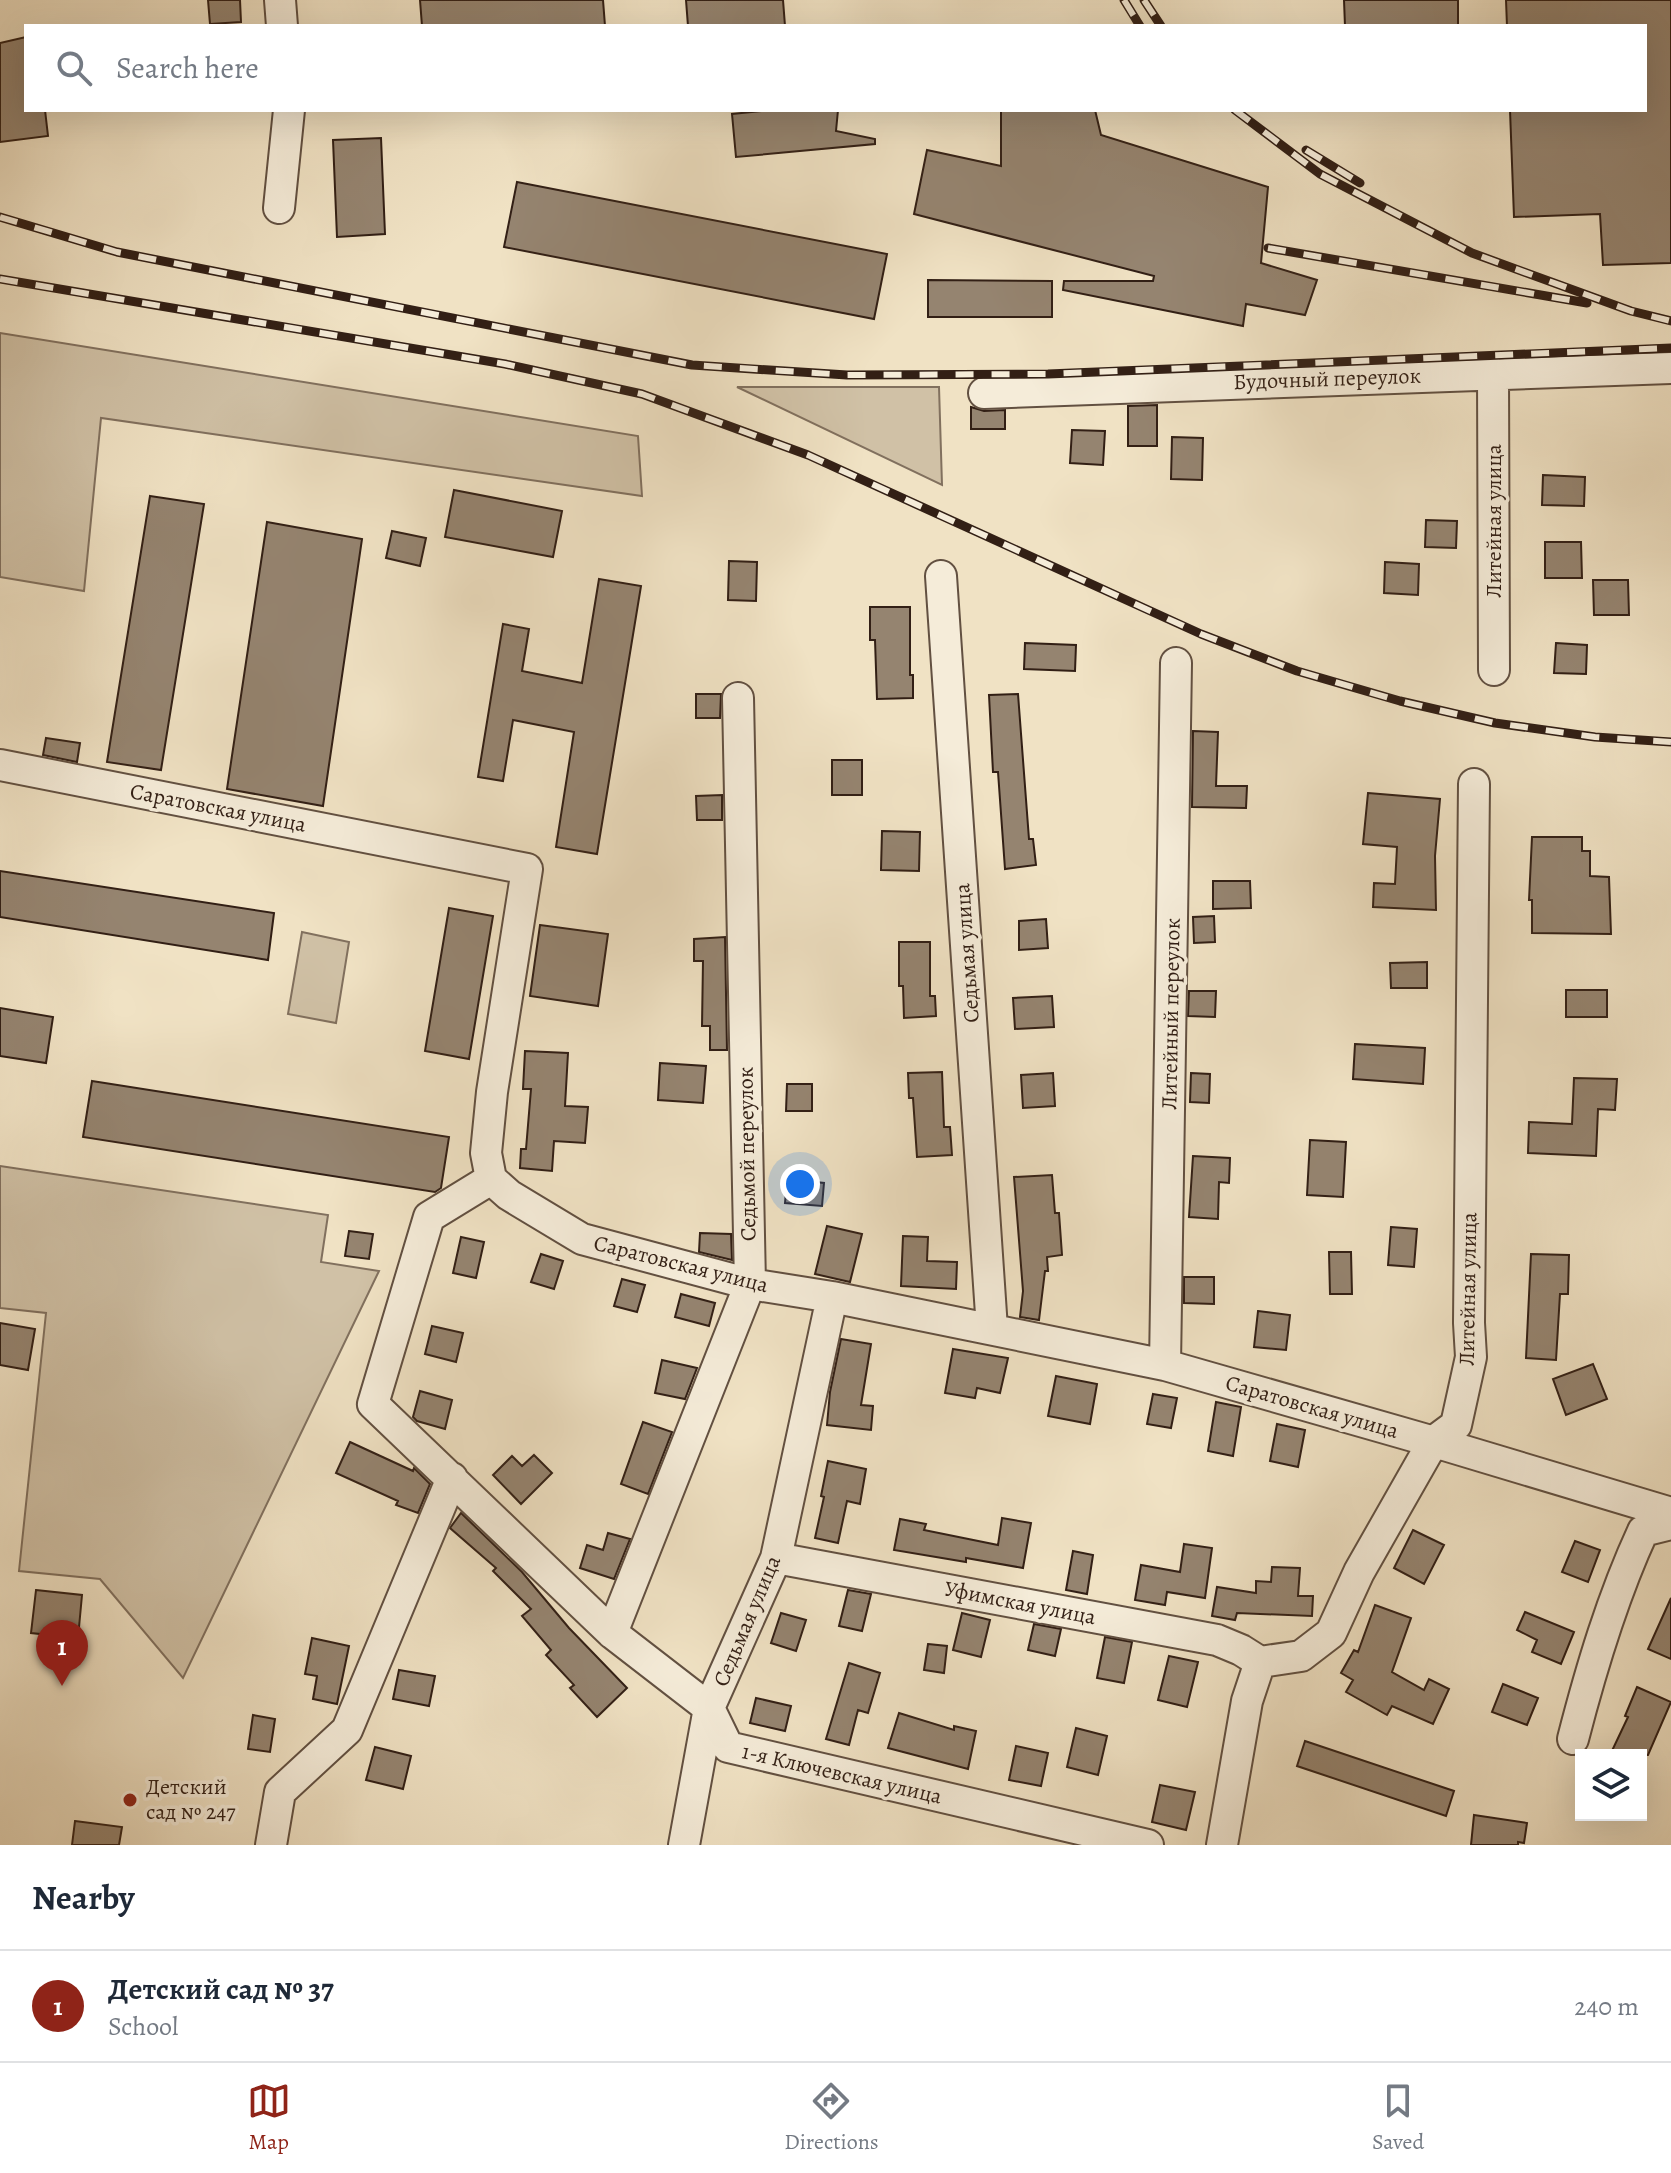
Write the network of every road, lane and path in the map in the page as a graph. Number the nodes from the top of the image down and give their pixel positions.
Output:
1 (280, 0) edge
2 (282, 24) edge
3 (289, 112) edge
4 (279, 208) dead end
5 (1671, 368) edge
6 (1493, 373) junction
7 (984, 393) dead end
8 (941, 576) dead end
9 (1176, 663) dead end
10 (1494, 670) dead end
11 (738, 698) dead end
12 (0, 765) edge
13 (1474, 784) dead end
14 (491, 1179) junction
15 (750, 1284) junction
16 (832, 1297) junction
17 (992, 1329) junction
18 (1165, 1365) junction
19 (1433, 1442) junction
20 (452, 1478) junction
21 (1671, 1513) edge
22 (1671, 1524) edge
23 (776, 1558) junction
24 (612, 1633) junction
25 (1260, 1662) junction
26 (709, 1708) junction
27 (1573, 1739) dead end
28 (271, 1845) edge
29 (684, 1845) edge
30 (1148, 1845) edge
31 (1222, 1845) edge

1 - 2 street
3 - 4 street
5 - 6 street, Будочный переулок
6 - 7 street, Будочный переулок
6 - 10 street, Литейная улица
8 - 17 street, Седьмая улица
9 - 18 street, Литейный переулок
11 - 15 street, Седьмой переулок
12 - 14 street, Саратовская улица
13 - 19 street, Литейная улица
14 - 15 street, Саратовская улица
14 - 20 street, 1-я Ключевская улица
15 - 16 street, Саратовская улица
15 - 24 street, Седьмой переулок
16 - 17 street, Саратовская улица
16 - 23 street, Седьмая улица
17 - 18 street, Саратовская улица
18 - 19 street, Саратовская улица
19 - 21 street, Саратовская улица
19 - 25 street, Литейная улица
20 - 24 street, 1-я Ключевская улица
20 - 28 street
22 - 27 street
23 - 25 street, Уфимская улица
23 - 26 street, Седьмая улица
24 - 26 street, 1-я Ключевская улица
25 - 31 street
26 - 29 street, Седьмая улица
26 - 30 street, 1-я Ключевская улица

